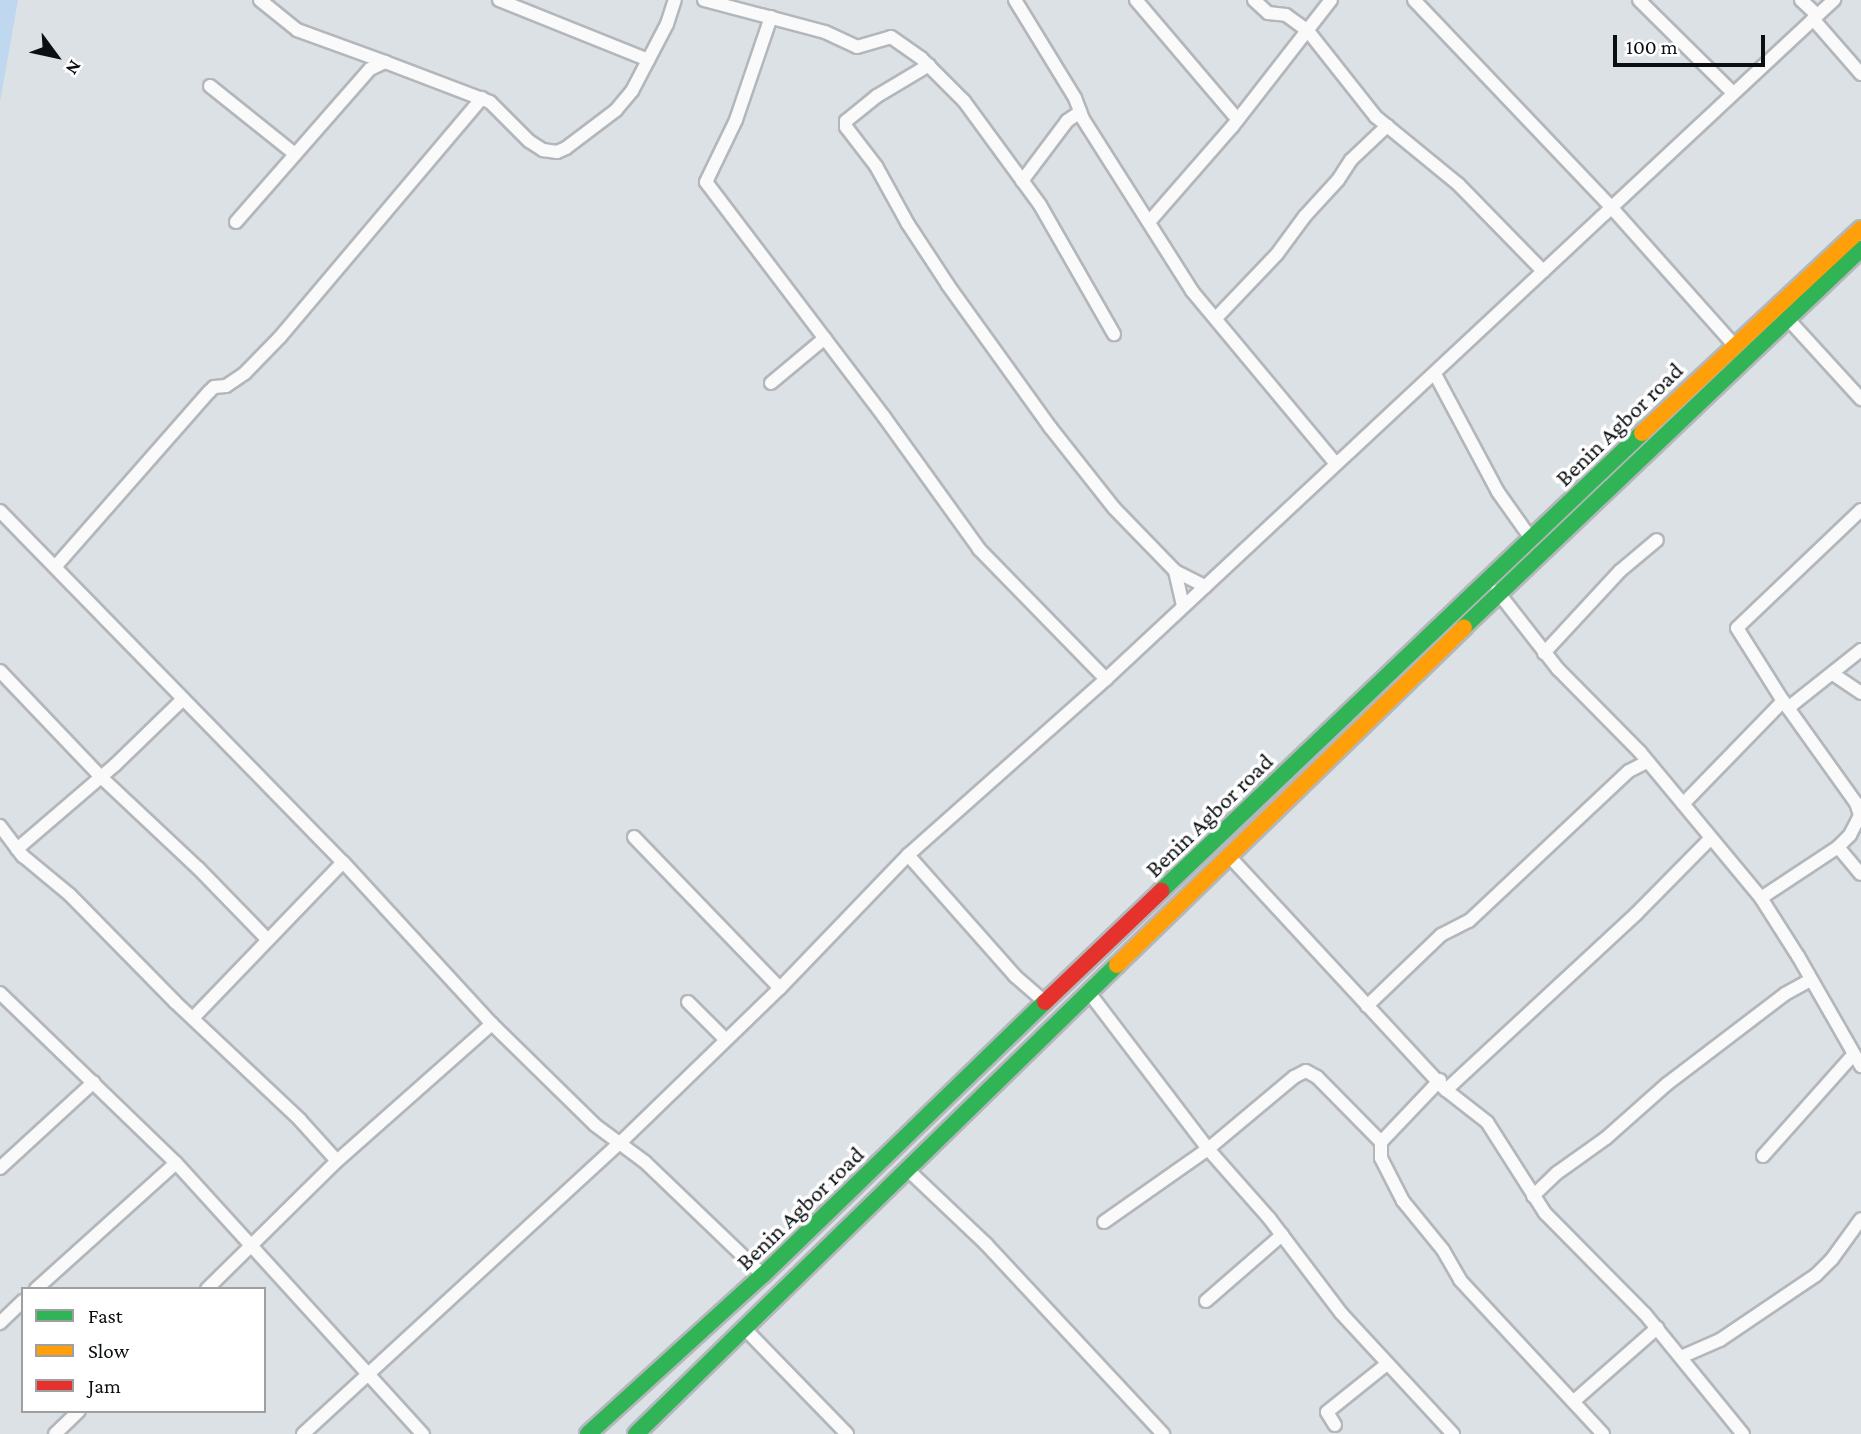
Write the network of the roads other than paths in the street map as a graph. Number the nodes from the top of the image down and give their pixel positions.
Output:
1 (260, 0) edge
2 (499, 0) edge
3 (675, 0) edge
4 (704, 0) edge
5 (1015, 0) edge
6 (1136, 0) edge
7 (1254, 0) edge
8 (1331, 0) edge
9 (1414, 0) edge
10 (1639, 0) edge
11 (1801, 0) edge
12 (1834, 0) edge
13 (771, 17) junction
14 (1815, 17) junction
15 (1308, 31) junction
16 (648, 60) junction
17 (385, 62) junction
18 (929, 65) junction
19 (1861, 74) edge
20 (210, 86) dead end
21 (1733, 93) junction
22 (482, 98) junction
23 (1080, 112) junction
24 (1238, 120) junction
25 (1387, 126) junction
26 (295, 154) junction
27 (1022, 181) junction
28 (1611, 207) junction
29 (236, 222) dead end
30 (1149, 222) junction
31 (1861, 229) edge
32 (1861, 249) edge
33 (1543, 271) junction
34 (1216, 318) junction
35 (1787, 318) junction
36 (1114, 334) dead end
37 (825, 338) junction
38 (1734, 345) junction
39 (1435, 374) junction
40 (771, 383) dead end
41 (1861, 399) edge
42 (1336, 464) junction
43 (1861, 510) edge
44 (0, 511) edge
45 (1532, 540) junction
46 (1657, 540) dead end
47 (55, 567) junction
48 (1175, 571) junction
49 (1205, 586) junction
50 (1492, 588) junction
51 (1183, 606) junction
52 (1861, 650) edge
53 (1544, 653) junction
54 (0, 671) edge
55 (1833, 674) junction
56 (1106, 679) junction
57 (1861, 693) edge
58 (183, 699) junction
59 (1786, 705) junction
60 (1645, 762) junction
61 (101, 777) junction
62 (1683, 804) junction
63 (0, 827) edge
64 (634, 837) dead end
65 (1710, 839) junction
66 (1838, 847) junction
67 (17, 849) junction
68 (908, 855) junction
69 (1229, 856) junction
70 (343, 862) junction
71 (1861, 874) edge
72 (1760, 898) junction
73 (267, 939) junction
74 (1810, 980) junction
75 (780, 988) junction
76 (0, 993) edge
77 (1090, 994) junction
78 (688, 1002) dead end
79 (1045, 1002) junction
80 (1367, 1006) junction
81 (193, 1018) junction
82 (492, 1024) junction
83 (726, 1039) junction
84 (1853, 1055) junction
85 (1861, 1066) edge
86 (94, 1082) junction
87 (1443, 1085) junction
88 (621, 1142) junction
89 (1381, 1142) junction
90 (1209, 1149) junction
91 (1763, 1156) dead end
92 (337, 1161) junction
93 (176, 1163) junction
94 (0, 1168) edge
95 (908, 1170) junction
96 (1533, 1196) junction
97 (1861, 1219) edge
98 (1104, 1222) dead end
99 (1282, 1235) junction
100 (253, 1244) junction
101 (763, 1276) junction
102 (38, 1287) edge
103 (209, 1287) edge
104 (1206, 1301) dead end
105 (21, 1303) edge
106 (0, 1323) edge
107 (1657, 1328) junction
108 (746, 1330) junction
109 (1681, 1357) junction
110 (1387, 1364) junction
111 (366, 1375) junction
112 (1574, 1401) junction
113 (77, 1413) edge
114 (1335, 1426) dead end
115 (638, 1433) edge
116 (55, 1434) edge
117 (303, 1434) edge
118 (423, 1434) edge
119 (588, 1434) edge
120 (847, 1434) edge
121 (1163, 1434) edge
122 (1453, 1434) edge
123 (1603, 1434) edge
124 (1743, 1434) edge

1 - 17 street
2 - 16 street
3 - 16 street
4 - 13 street
5 - 23 street
6 - 24 street
7 - 15 street
8 - 15 street
9 - 28 street
10 - 21 street
11 - 14 street
12 - 14 street
13 - 18 street
13 - 37 street
14 - 19 street
14 - 21 street
15 - 24 street
15 - 25 street
16 - 22 street
17 - 22 street
17 - 26 street
18 - 27 street
18 - 48 street
20 - 26 street
21 - 28 street
22 - 47 street
23 - 27 street
23 - 30 street
24 - 30 street
25 - 33 street
25 - 34 street
26 - 29 street
27 - 36 street
28 - 33 street
28 - 38 street
30 - 34 street
31 - 38 highway, Benin Agbor road
32 - 35 highway, Benin Agbor road
33 - 39 street
34 - 42 street
35 - 41 street
35 - 50 highway, Benin Agbor road
37 - 40 street
37 - 56 street
38 - 45 highway, Benin Agbor road
39 - 42 street
39 - 45 street
42 - 49 street
43 - 59 street
44 - 47 street
45 - 50 highway, Benin Agbor road
46 - 53 street
47 - 58 street
48 - 49 street
48 - 51 street
49 - 51 street
50 - 53 street
50 - 69 highway, Benin Agbor road
50 - 79 highway, Benin Agbor road
51 - 56 street
52 - 55 street
53 - 60 street
54 - 61 street
55 - 57 street
55 - 59 street
56 - 68 street
58 - 61 street
58 - 70 street
59 - 62 street
59 - 66 street
60 - 62 street
60 - 80 street
61 - 67 street
61 - 73 street
62 - 65 street
63 - 67 street
64 - 75 street
65 - 72 street
65 - 87 street
66 - 71 street
66 - 72 street
67 - 81 street
68 - 75 street
68 - 79 street
69 - 77 highway, Benin Agbor road
69 - 80 street
70 - 73 street
70 - 82 street
72 - 74 street
73 - 81 street
74 - 84 street
74 - 96 street
75 - 83 street
76 - 86 street
77 - 90 street
77 - 95 highway, Benin Agbor road
78 - 83 street
79 - 101 highway, Benin Agbor road
80 - 87 street
81 - 92 street
82 - 88 street
82 - 92 street
83 - 88 street
84 - 85 street
84 - 91 street
86 - 93 street
86 - 94 street
87 - 89 street
87 - 96 street
88 - 101 street
88 - 111 street
89 - 90 street
89 - 112 street
90 - 98 street
90 - 99 street
92 - 100 street
93 - 100 street
93 - 102 street
95 - 108 highway, Benin Agbor road
95 - 121 street
96 - 107 street
97 - 109 street
99 - 104 street
99 - 110 street
100 - 103 street
100 - 111 street
101 - 119 highway, Benin Agbor road
105 - 106 street
107 - 109 street
107 - 112 street
108 - 115 highway, Benin Agbor road
108 - 120 street
109 - 124 street
110 - 114 street
110 - 122 street
111 - 117 street
111 - 118 street
112 - 123 street
113 - 116 street

